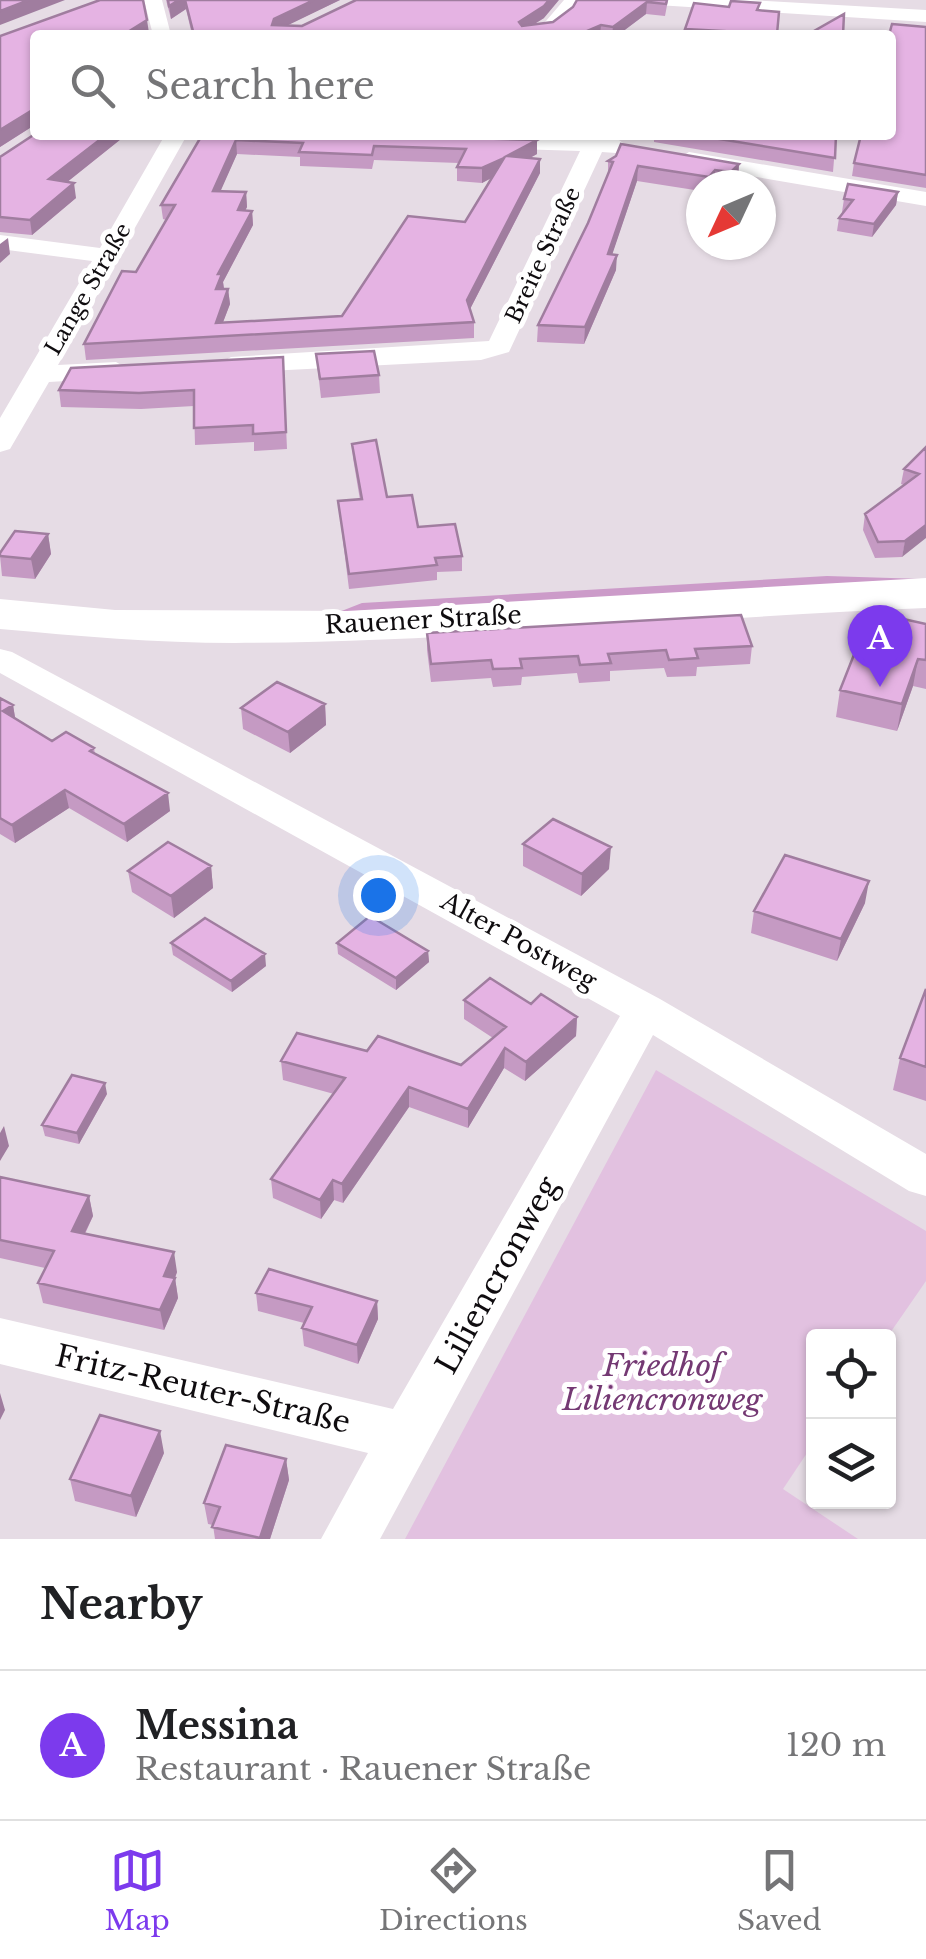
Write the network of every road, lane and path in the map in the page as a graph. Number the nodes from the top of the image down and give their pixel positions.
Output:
1 (153, 0) edge
2 (574, 0) edge
3 (656, 0) edge
4 (783, 10) edge
5 (926, 16) edge
6 (161, 30) edge
7 (542, 30) edge
8 (173, 140) edge
9 (458, 141) edge
10 (613, 143) edge
11 (670, 156) edge
12 (926, 200) edge
13 (0, 242) edge
14 (108, 256) junction
15 (205, 366) edge
16 (150, 369) edge
17 (22, 387) edge
18 (0, 443) edge
19 (926, 593) edge
20 (0, 614) edge
21 (0, 659) edge
22 (645, 1010) junction
23 (926, 1177) edge
24 (0, 1341) edge
25 (406, 1437) junction
26 (349, 1539) edge

1 - 6 street
2 - 7 street
3 - 4 street
4 - 5 street
8 - 14 street, Lange Straße
9 - 10 street
10 - 15 street, Breite Straße
11 - 12 street
13 - 14 street
14 - 17 street, Lange Straße
16 - 17 street
17 - 18 street, Lange Straße
19 - 20 main road, Rauener Straße
21 - 22 street, Alter Postweg
22 - 23 street, Alter Postweg
22 - 25 street, Liliencronweg
24 - 25 street, Fritz-Reuter-Straße
25 - 26 street, Liliencronweg

